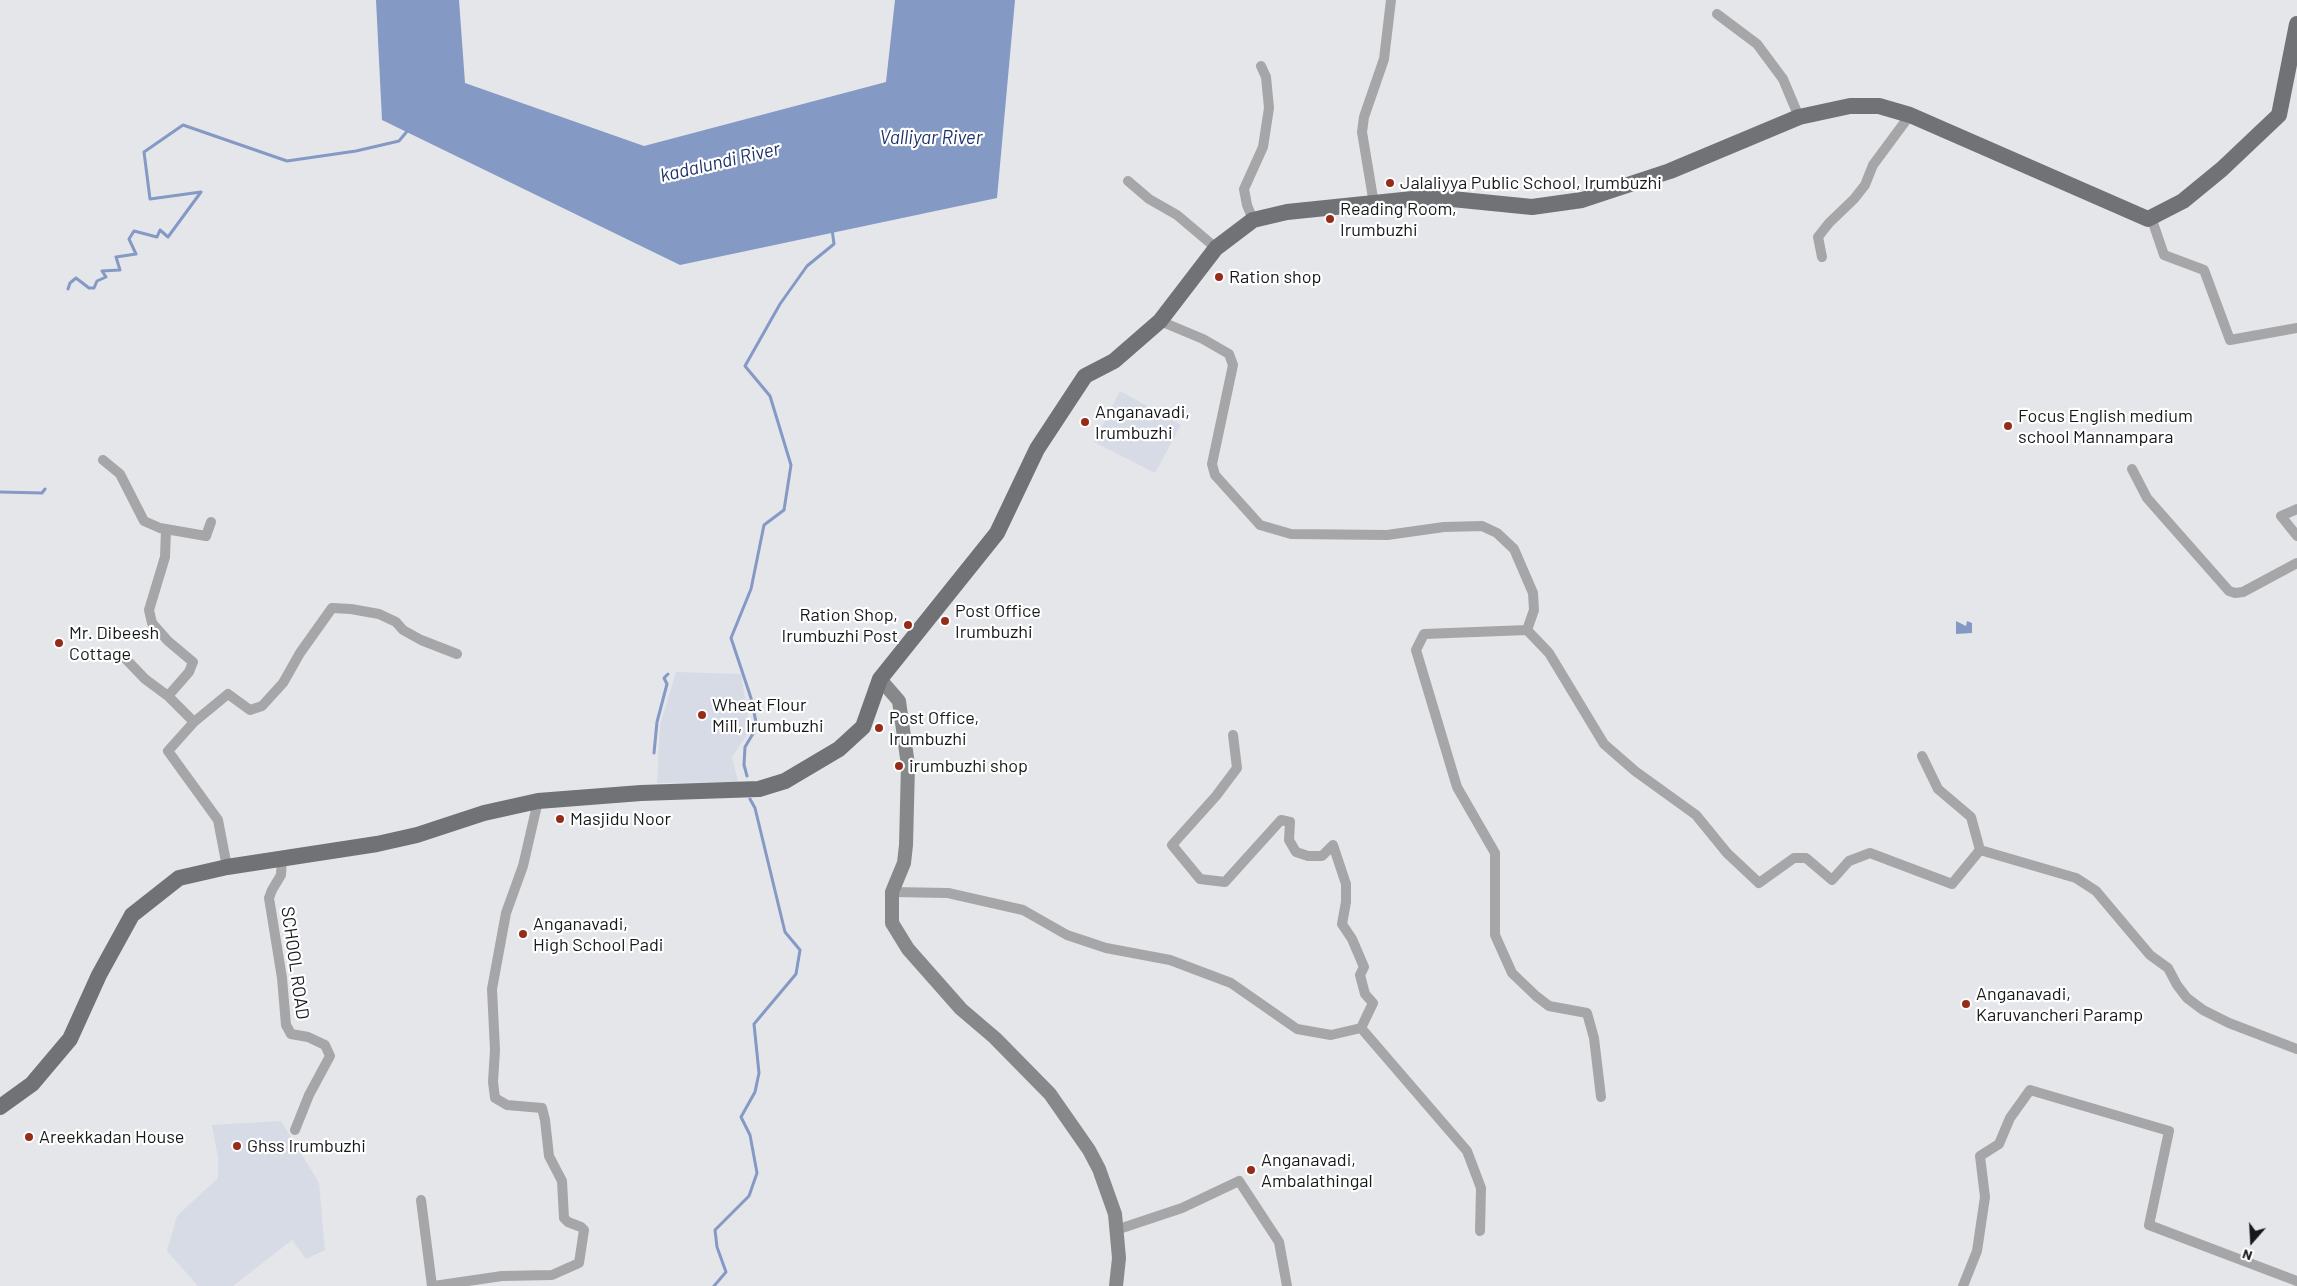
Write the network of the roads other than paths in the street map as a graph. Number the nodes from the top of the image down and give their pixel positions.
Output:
1 (1391, 0) edge
2 (1717, 14) dead end
3 (2297, 24) edge
4 (1261, 66) dead end
5 (2292, 72) edge
6 (1910, 115) junction
7 (1799, 117) junction
8 (1128, 181) dead end
9 (1374, 204) junction
10 (2151, 217) junction
11 (1253, 220) junction
12 (1216, 248) junction
13 (1822, 257) dead end
14 (1160, 321) junction
15 (2297, 328) edge
16 (103, 460) dead end
17 (2132, 469) dead end
18 (2297, 509) edge
19 (211, 522) dead end
20 (166, 529) junction
21 (2297, 536) edge
22 (2297, 564) edge
23 (1527, 630) junction
24 (456, 654) dead end
25 (122, 655) dead end
26 (880, 679) junction
27 (168, 696) junction
28 (194, 722) junction
29 (1233, 735) dead end
30 (1922, 756) dead end
31 (538, 801) junction
32 (1980, 850) junction
33 (282, 858) junction
34 (227, 867) junction
35 (892, 892) junction
36 (1361, 1028) junction
37 (2297, 1049) edge
38 (1601, 1097) dead end
39 (0, 1107) edge
40 (295, 1130) dead end
41 (421, 1200) dead end
42 (1116, 1230) junction
43 (1480, 1231) dead end
44 (2297, 1281) edge
45 (433, 1286) edge
46 (1116, 1286) edge
47 (1286, 1286) edge
48 (1963, 1286) edge

1 - 9 street
2 - 7 street
3 - 5 main road
4 - 11 street
5 - 10 main road
6 - 7 main road
6 - 10 main road
6 - 13 street
7 - 9 main road
8 - 12 street
9 - 11 main road
10 - 15 street
11 - 12 main road
12 - 14 main road
14 - 23 street
14 - 26 main road
16 - 20 street
17 - 22 street
18 - 21 street
19 - 20 street
20 - 27 street
23 - 32 street
23 - 38 street
24 - 28 street
25 - 27 street
26 - 31 main road
26 - 35 main road
27 - 28 street
28 - 34 street
29 - 36 street
30 - 32 street
31 - 33 main road
31 - 45 street
32 - 37 street
33 - 34 main road
33 - 40 street, SCHOOL ROAD
34 - 39 main road
35 - 36 street
35 - 42 main road
36 - 43 street
41 - 45 street
42 - 46 main road
42 - 47 street
44 - 48 street

